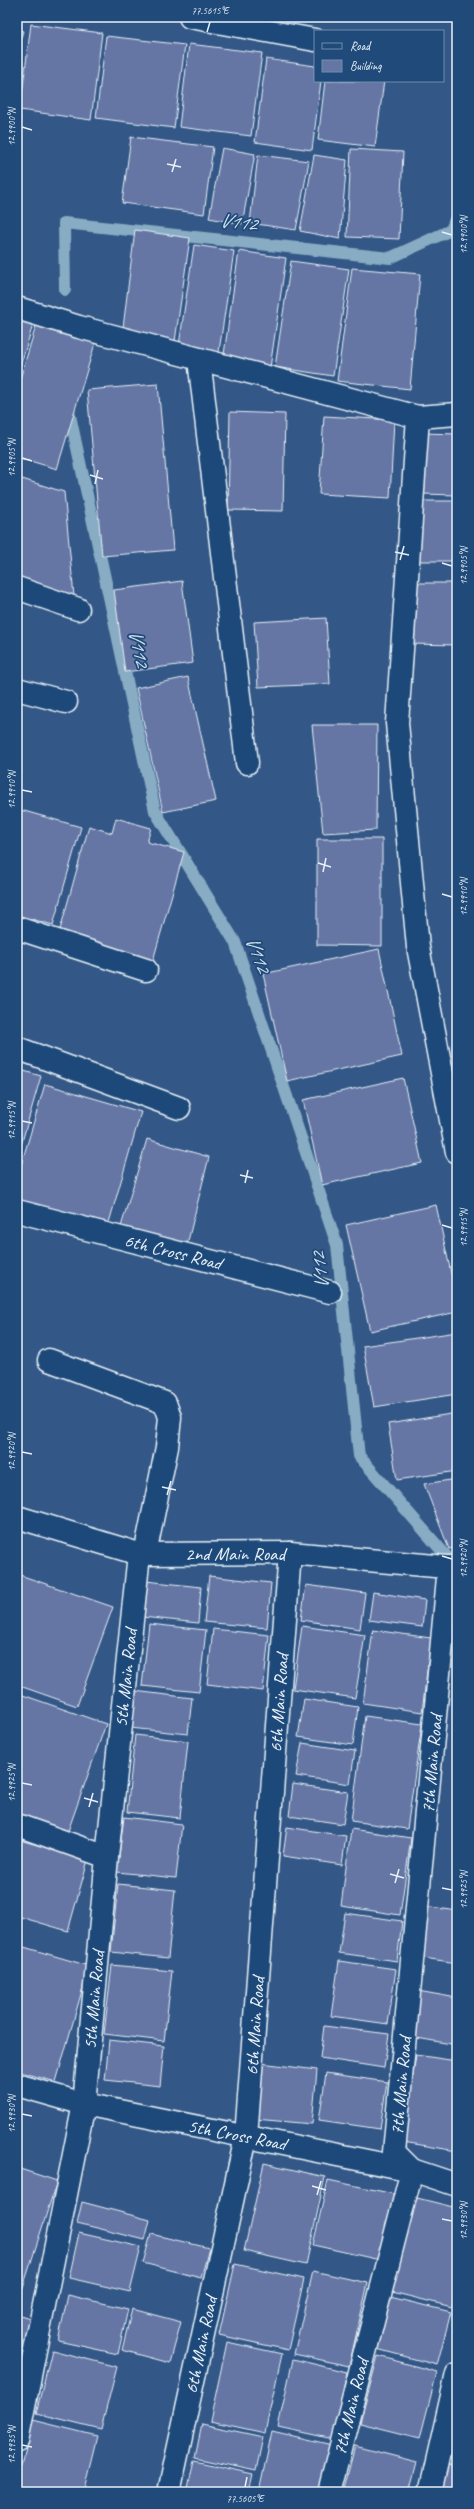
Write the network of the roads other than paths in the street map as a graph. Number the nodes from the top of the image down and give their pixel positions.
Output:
1 (190, 17) edge
2 (314, 40) edge
3 (17, 308) edge
4 (199, 359) junction
5 (457, 414) edge
6 (418, 417) junction
7 (17, 588) edge
8 (78, 609) dead end
9 (17, 689) edge
10 (66, 702) dead end
11 (246, 763) dead end
12 (17, 928) edge
13 (146, 970) dead end
14 (17, 1048) edge
15 (179, 1108) dead end
16 (457, 1152) edge
17 (17, 1211) edge
18 (330, 1292) dead end
19 (49, 1360) dead end
20 (17, 1517) edge
21 (290, 1553) junction
22 (142, 1554) junction
23 (453, 1567) edge
24 (17, 1825) edge
25 (107, 1858) junction
26 (17, 2085) edge
27 (84, 2104) junction
28 (246, 2137) junction
29 (412, 2170) junction
30 (457, 2185) edge
31 (457, 2374) edge
32 (17, 2441) edge
33 (169, 2492) edge
34 (329, 2492) edge
35 (430, 2492) edge

1 - 2 street
3 - 4 street
4 - 6 street
4 - 11 street
5 - 6 street
6 - 16 street
7 - 8 street
9 - 10 street
12 - 13 street
14 - 15 street
17 - 18 street, 6th Cross Road
19 - 22 street, 5th Main Road
20 - 22 street, 2nd Main Road
21 - 22 street, 2nd Main Road
21 - 23 street, 2nd Main Road
21 - 28 street, 6th Main Road
22 - 25 street, 5th Main Road
23 - 29 street, 7th Main Road
24 - 25 street
25 - 27 street, 5th Main Road
26 - 27 street, 5th Cross Road
27 - 28 street, 5th Cross Road
27 - 32 street, 5th Main Road
28 - 29 street, 5th Cross Road
28 - 33 street, 6th Main Road
29 - 30 street, 5th Cross Road
29 - 34 street, 7th Main Road
31 - 35 street

